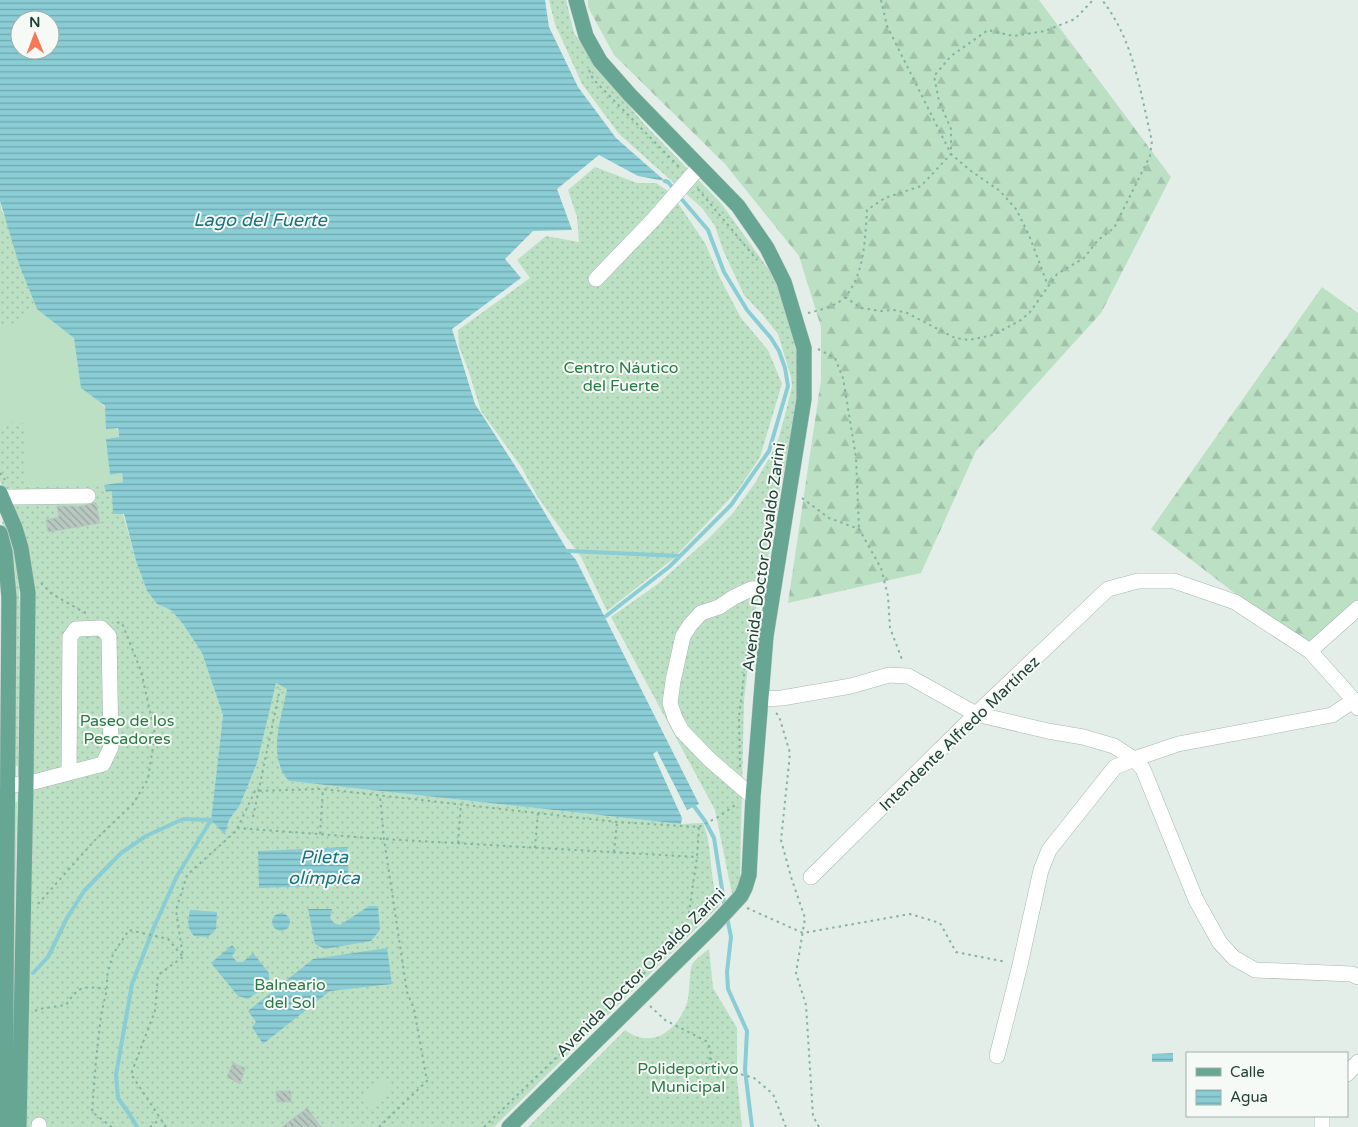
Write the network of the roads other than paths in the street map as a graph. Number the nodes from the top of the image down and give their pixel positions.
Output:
1 (576, 0) edge
2 (691, 176) junction
3 (596, 279) dead end
4 (88, 496) dead end
5 (1, 497) edge
6 (0, 533) edge
7 (766, 588) junction
8 (1358, 608) edge
9 (1310, 651) junction
10 (762, 698) junction
11 (1356, 705) edge
12 (976, 714) junction
13 (1134, 759) junction
14 (69, 773) junction
15 (26, 784) junction
16 (7, 785) junction
17 (753, 797) junction
18 (811, 877) dead end
19 (3, 899) edge
20 (1358, 977) edge
21 (997, 1056) dead end
22 (1358, 1062) edge
23 (1348, 1073) edge
24 (5, 1127) edge
25 (19, 1127) edge
26 (509, 1127) edge

1 - 2 main road, Avenida Doctor Osvaldo Zarini
2 - 3 street
2 - 7 main road, Avenida Doctor Osvaldo Zarini
4 - 5 street
5 - 15 main road
6 - 16 main road
7 - 10 main road, Avenida Doctor Osvaldo Zarini
7 - 17 street
8 - 9 street
9 - 11 street
9 - 12 street, Intendente Alfredo Martínez
10 - 12 street
10 - 17 main road, Avenida Doctor Osvaldo Zarini
11 - 13 street
12 - 13 street
12 - 18 street, Intendente Alfredo Martínez
13 - 20 street
13 - 21 street
14 - 14 street
14 - 15 street
15 - 16 street
15 - 25 main road
16 - 19 main road
17 - 26 main road, Avenida Doctor Osvaldo Zarini
19 - 24 main road
22 - 23 street

